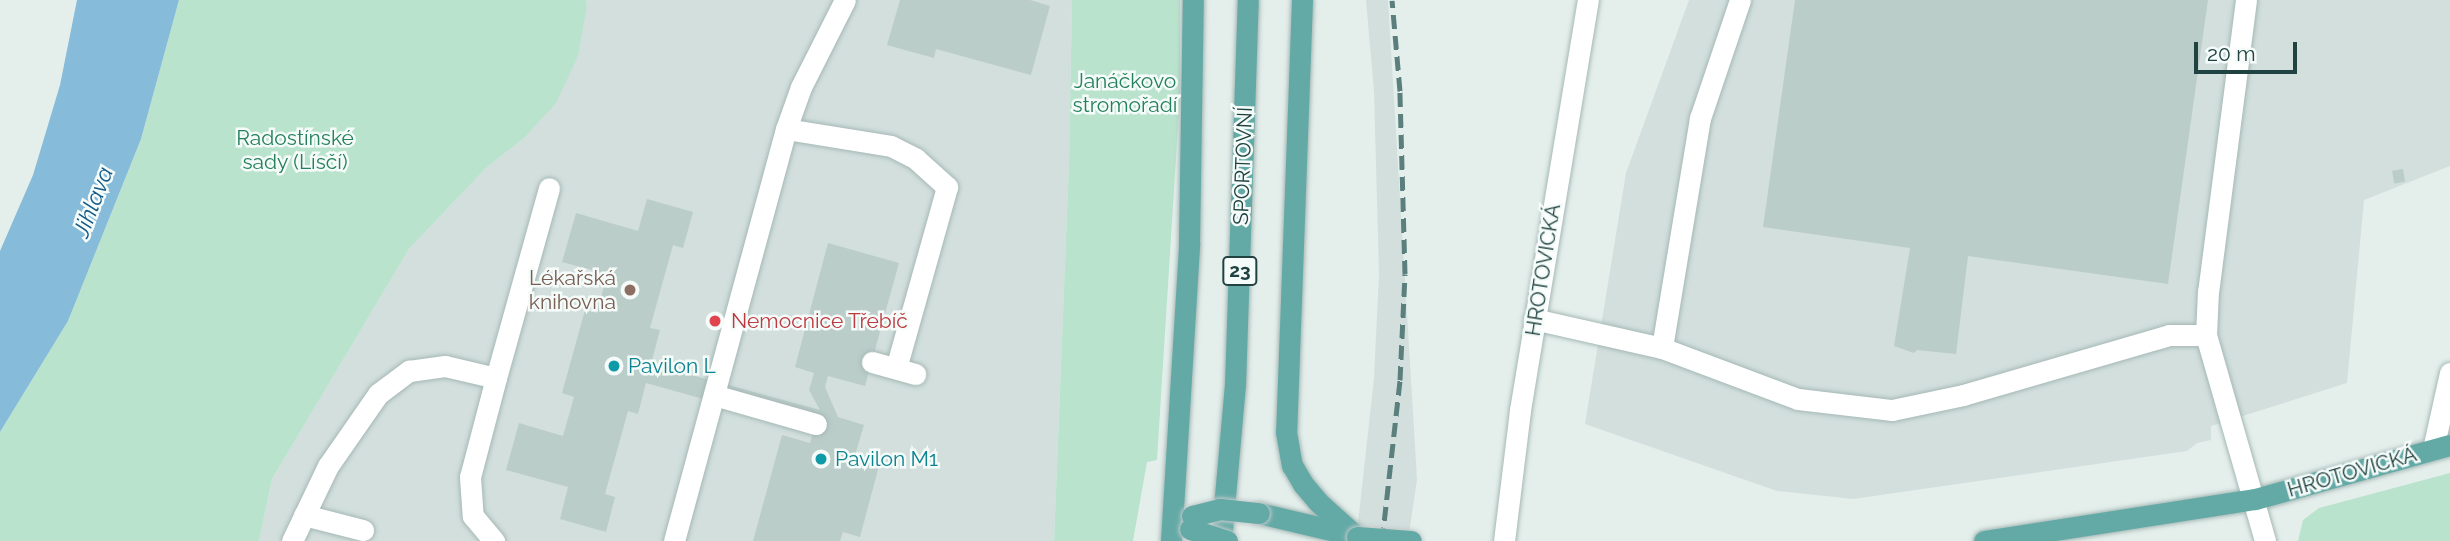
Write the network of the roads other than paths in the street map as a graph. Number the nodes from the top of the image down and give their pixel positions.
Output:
1 (845, 0) edge
2 (1193, 0) edge
3 (1248, 0) edge
4 (1302, 0) edge
5 (1588, 0) edge
6 (1740, 0) edge
7 (2246, 0) edge
8 (786, 129) junction
9 (549, 188) dead end
10 (1534, 319) junction
11 (2206, 335) junction
12 (1662, 348) junction
13 (872, 362) dead end
14 (2450, 373) edge
15 (496, 378) junction
16 (714, 395) junction
17 (816, 424) dead end
18 (2442, 447) edge
19 (2255, 499) junction
20 (304, 515) junction
21 (1182, 527) edge
22 (363, 530) dead end
23 (1357, 537) junction
24 (292, 541) edge
25 (494, 541) edge
26 (674, 541) edge
27 (1221, 541) edge
28 (1227, 541) edge
29 (1335, 541) edge
30 (1411, 541) edge
31 (1504, 541) edge
32 (1984, 541) edge
33 (2265, 541) edge

1 - 8 street
2 - 21 main road
3 - 27 main road, SPORTOVNÍ / 23
4 - 23 main road
5 - 10 street, HROTOVICKÁ
6 - 12 street
7 - 11 street
8 - 13 street
8 - 16 street
9 - 15 street
10 - 12 street
10 - 31 street, HROTOVICKÁ
11 - 12 street
11 - 19 street
14 - 18 street
15 - 20 street
15 - 25 street
16 - 17 street
16 - 26 street
18 - 19 main road, HROTOVICKÁ
19 - 32 main road, HROTOVICKÁ
19 - 33 street
20 - 22 street
20 - 24 street
21 - 23 main road, bridge
21 - 28 main road, bridge
23 - 29 main road
23 - 30 main road, bridge

